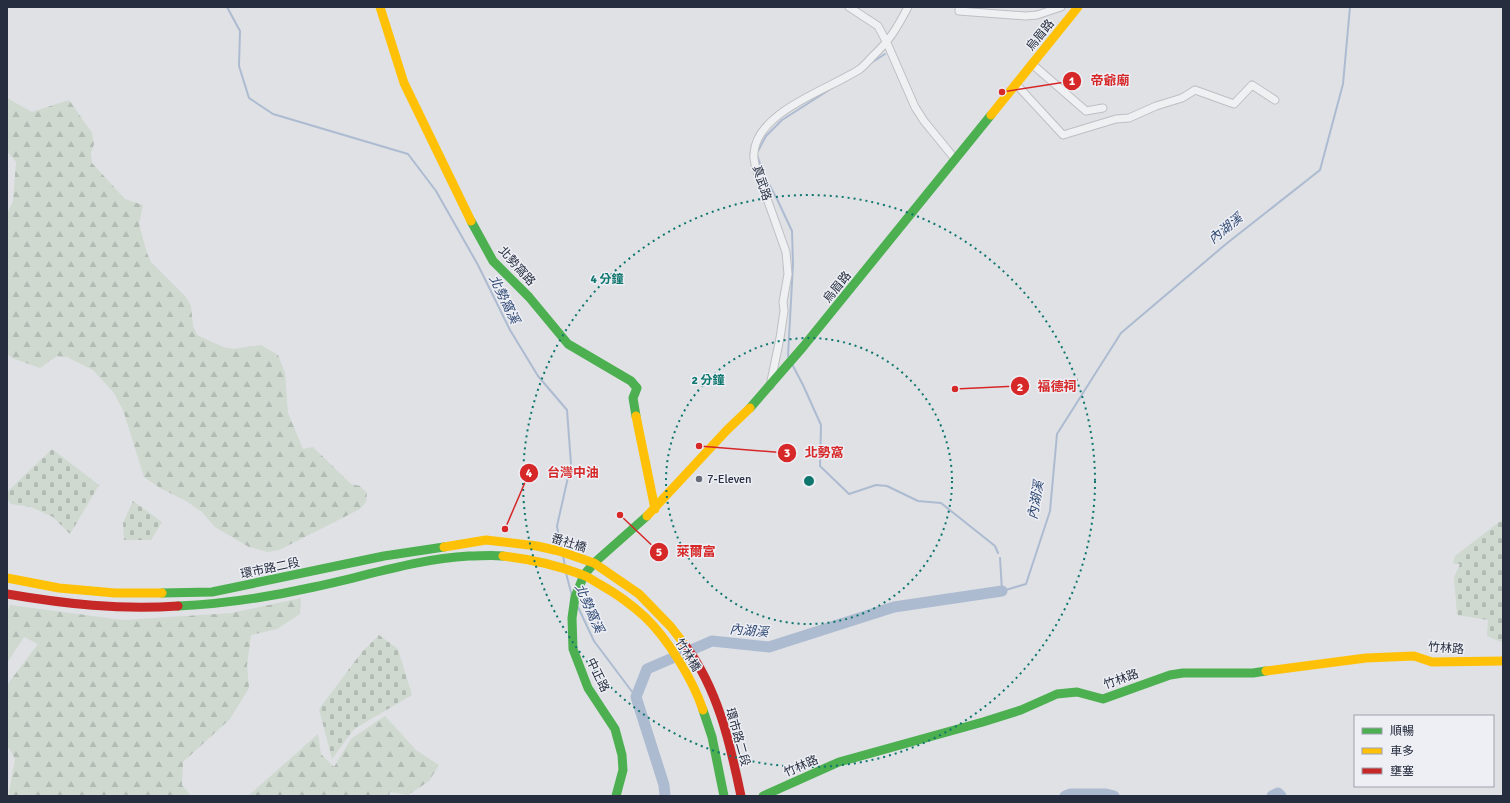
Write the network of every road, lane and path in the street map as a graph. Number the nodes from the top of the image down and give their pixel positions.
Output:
1 (380, 7) edge
2 (849, 7) edge
3 (908, 7) edge
4 (959, 7) edge
5 (1061, 7) edge
6 (1077, 7) edge
7 (887, 43) junction
8 (1032, 64) junction
9 (1016, 84) junction
10 (1275, 100) dead end
11 (1103, 108) dead end
12 (955, 159) junction
13 (770, 386) junction
14 (655, 509) junction
15 (536, 546) joint
16 (594, 563) junction
17 (584, 575) junction
18 (7, 578) edge
19 (7, 594) edge
20 (1503, 661) edge
21 (709, 685) joint
22 (697, 692) joint
23 (616, 796) edge
24 (724, 796) edge
25 (741, 796) edge
26 (763, 796) edge

1 - 14 main road, 北勢窩路
2 - 7 street
3 - 7 street, 真武路
4 - 5 street
6 - 8 main road, 烏眉路
7 - 12 street
7 - 13 street, 真武路
8 - 9 main road, 烏眉路
8 - 11 street
9 - 10 street
9 - 12 main road, 烏眉路
12 - 13 main road, 烏眉路
13 - 14 main road, 烏眉路
14 - 16 main road, 烏眉路
15 - 16 main road, 番社橋
15 - 18 main road, 環市路二段
16 - 17 main road, 中正路
16 - 21 main road, 竹林橋
17 - 19 main road, 環市路二段
17 - 22 main road, 竹林橋
17 - 23 main road, 中正路
20 - 26 main road, 竹林路
21 - 25 main road, 環市路二段
22 - 24 main road, 環市路二段

